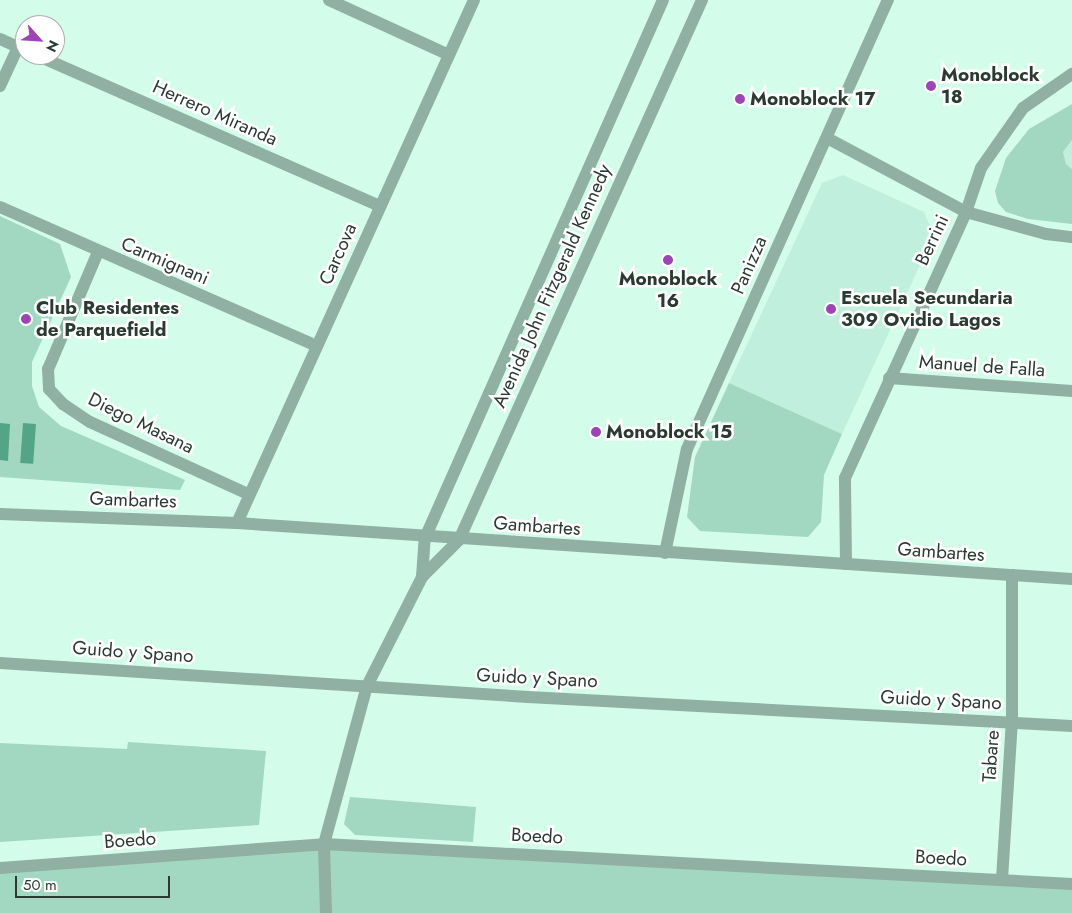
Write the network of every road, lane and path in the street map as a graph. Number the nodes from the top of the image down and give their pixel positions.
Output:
1 (329, 0) edge
2 (474, 0) edge
3 (663, 0) edge
4 (702, 0) edge
5 (888, 0) edge
6 (0, 39) edge
7 (15, 46) edge
8 (447, 54) junction
9 (15, 60) edge
10 (59, 65) edge
11 (1072, 74) edge
12 (0, 86) edge
13 (827, 138) junction
14 (380, 206) junction
15 (0, 207) edge
16 (966, 212) junction
17 (1072, 237) edge
18 (98, 252) junction
19 (317, 346) junction
20 (888, 378) junction
21 (1072, 391) edge
22 (248, 494) junction
23 (0, 514) edge
24 (237, 524) junction
25 (425, 538) junction
26 (459, 540) junction
27 (665, 553) junction
28 (846, 564) junction
29 (1012, 575) junction
30 (422, 577) junction
31 (1072, 579) edge
32 (0, 663) edge
33 (367, 686) junction
34 (1012, 722) junction
35 (1072, 726) edge
36 (324, 844) junction
37 (0, 868) edge
38 (1002, 879) junction
39 (1072, 884) edge
40 (326, 913) edge

1 - 8 street
2 - 8 street, Carcova
3 - 25 street, Avenida John Fitzgerald Kennedy
4 - 26 street, Avenida John Fitzgerald Kennedy
5 - 13 street, Panizza
6 - 7 street
8 - 14 street, Carcova
9 - 12 street
10 - 14 street, Herrero Miranda
11 - 16 street, Berrini
13 - 16 street
13 - 27 street, Panizza
14 - 19 street, Carcova
15 - 18 street, Carmignani
16 - 17 street
16 - 20 street, Berrini
18 - 19 street, Carmignani
18 - 22 street, Diego Masana
19 - 22 street, Carcova
20 - 21 street, Manuel de Falla
20 - 28 street, Berrini
22 - 24 street, Carcova
23 - 24 street, Gambartes
24 - 25 street, Gambartes
25 - 26 street, Gambartes
25 - 30 street, Avenida John Fitzgerald Kennedy
26 - 27 street, Gambartes
26 - 30 street, Avenida John Fitzgerald Kennedy
27 - 28 street, Gambartes
28 - 29 street, Gambartes
29 - 31 street, Gambartes
29 - 34 street, Tabare
30 - 33 street, Avenida John Fitzgerald Kennedy
32 - 33 street, Guido y Spano
33 - 34 street, Guido y Spano
33 - 36 street, Avenida John Fitzgerald Kennedy
34 - 35 street, Guido y Spano
34 - 38 street, Tabare
36 - 37 street, Boedo
36 - 38 street, Boedo
36 - 40 street, Avenida John Fitzgerald Kennedy
38 - 39 street, Boedo

